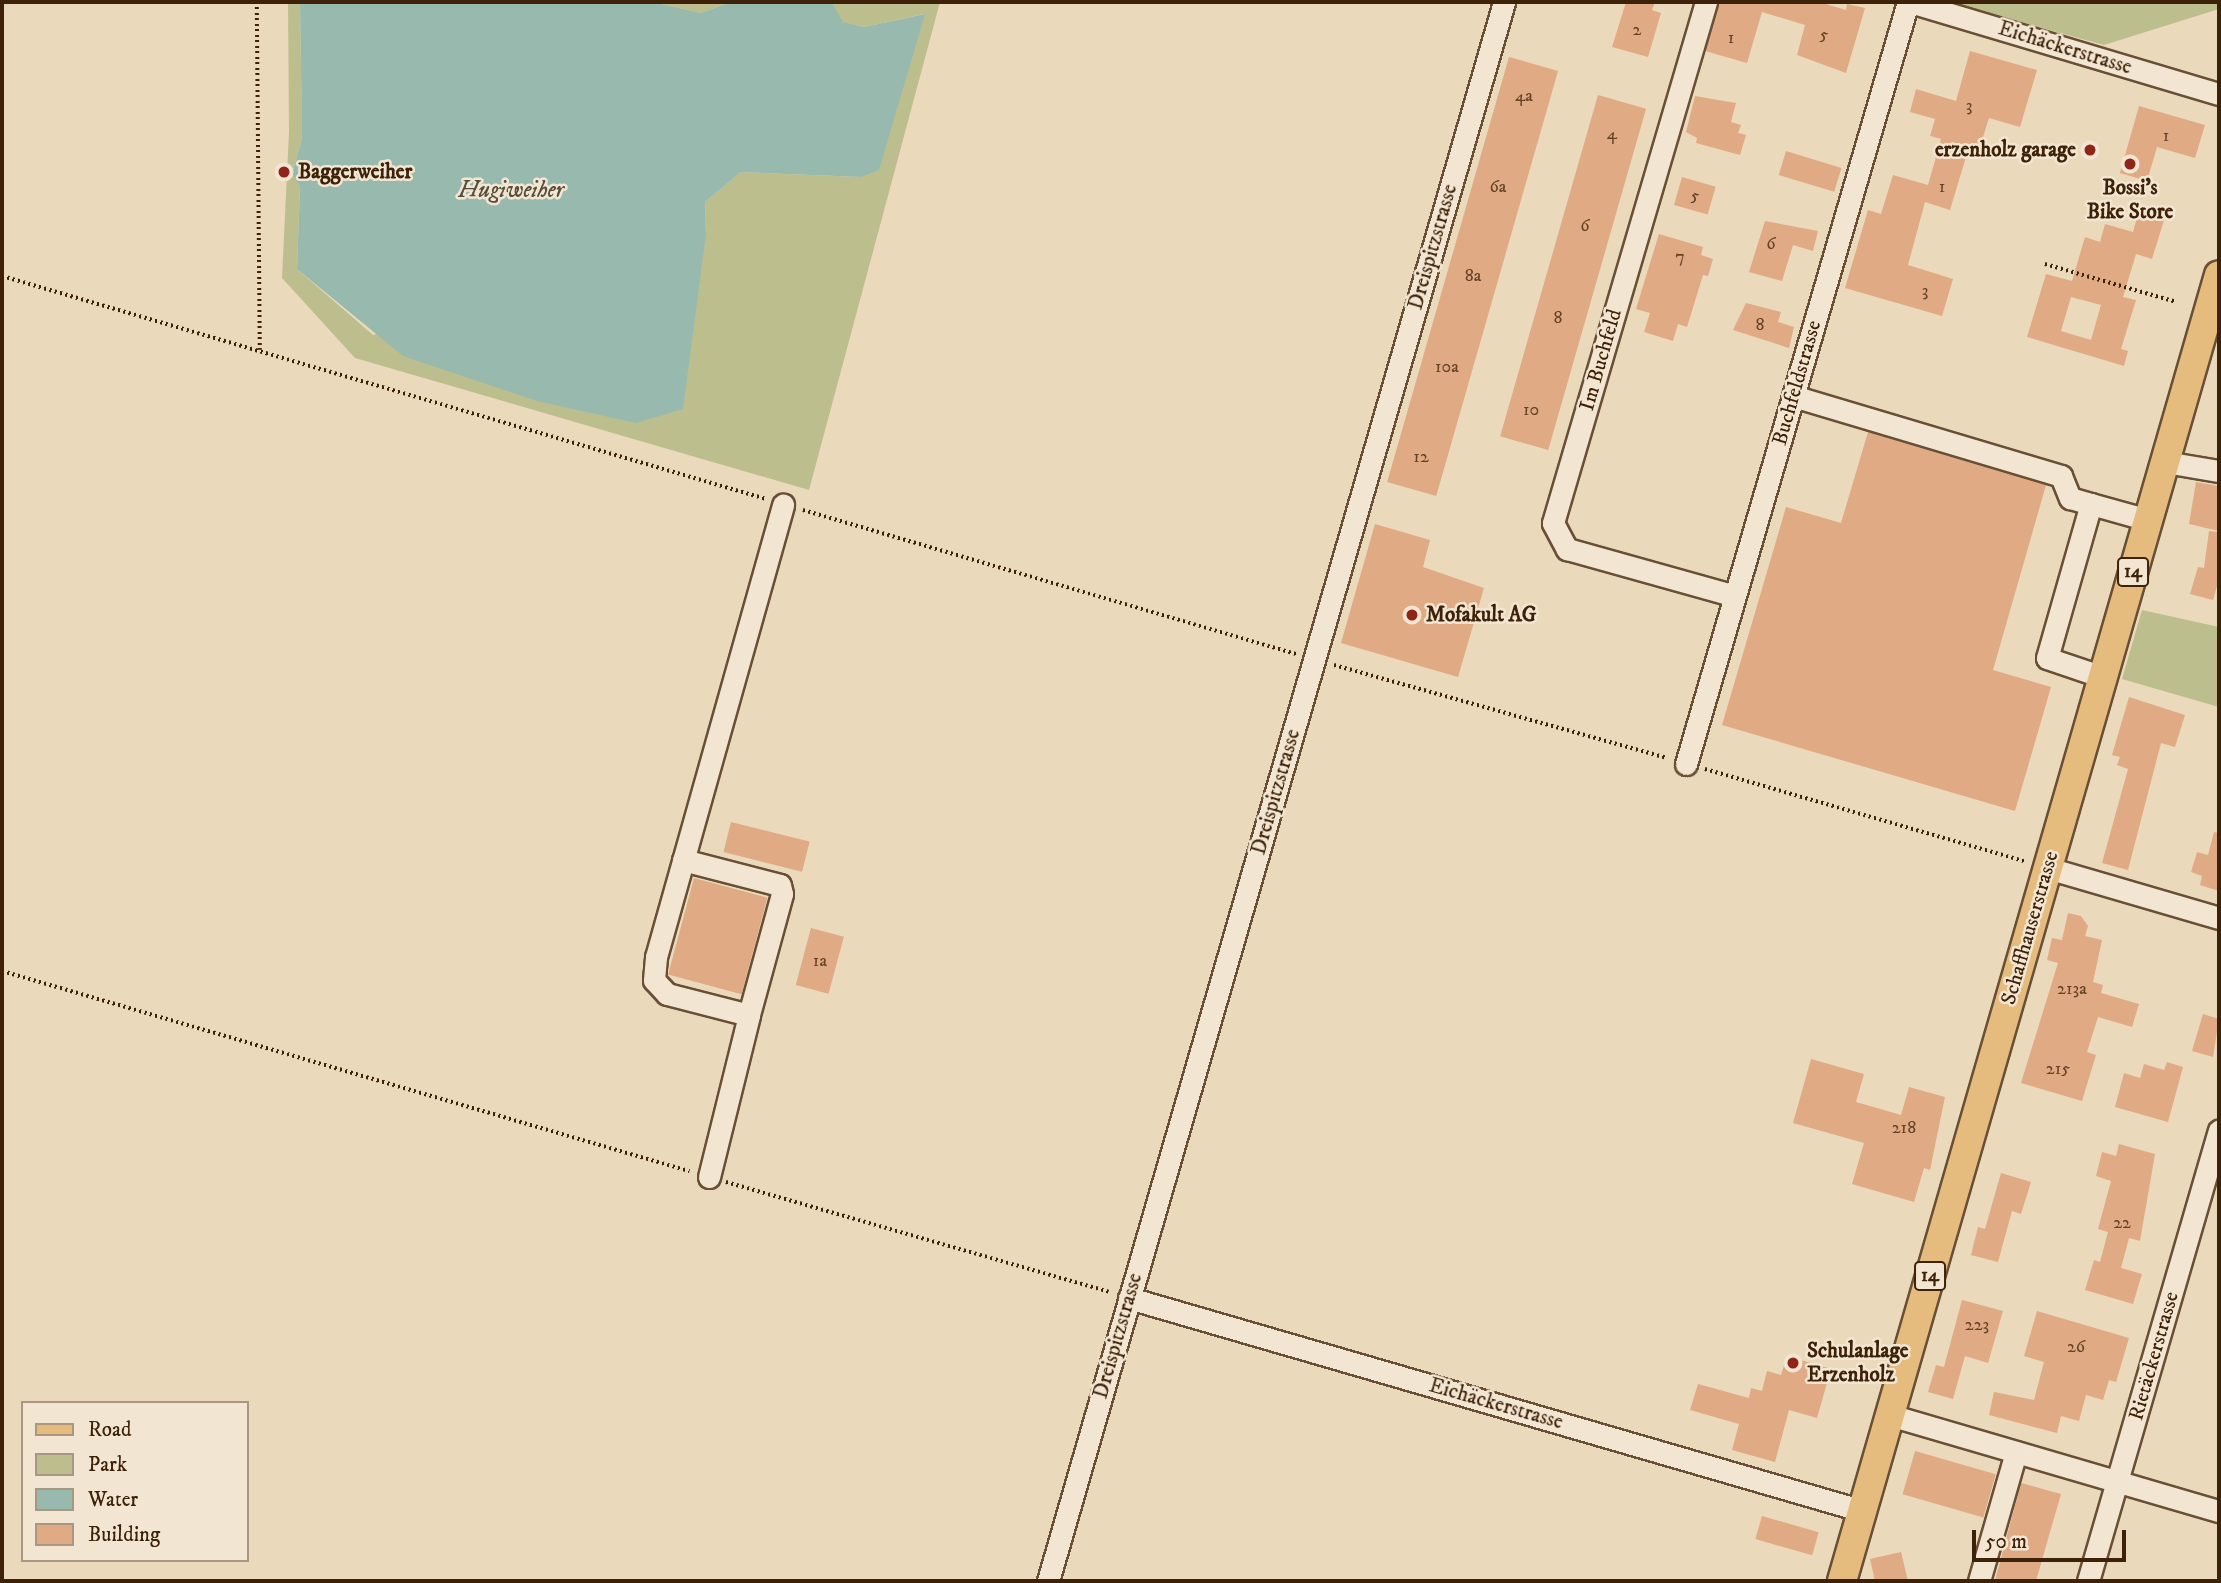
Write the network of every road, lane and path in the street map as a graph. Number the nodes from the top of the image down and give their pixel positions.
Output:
1 (257, 2) edge
2 (1504, 2) edge
3 (1706, 2) edge
4 (1909, 2) edge
5 (2219, 94) edge
6 (2045, 264) dead end
7 (2219, 275) edge
8 (2, 276) edge
9 (2177, 302) dead end
10 (1793, 396) junction
11 (2165, 462) junction
12 (2219, 471) edge
13 (783, 504) dead end
14 (2091, 504) junction
15 (2148, 520) junction
16 (1734, 596) junction
17 (2103, 677) junction
18 (1686, 764) dead end
19 (683, 860) junction
20 (2048, 868) junction
21 (2219, 918) edge
22 (2, 971) edge
23 (749, 1015) junction
24 (2219, 1131) edge
25 (709, 1177) junction
26 (1129, 1298) junction
27 (1890, 1415) junction
28 (2016, 1452) junction
29 (2117, 1482) junction
30 (1863, 1511) junction
31 (2219, 1511) edge
32 (1048, 1581) edge
33 (1842, 1581) edge
34 (1979, 1581) edge
35 (2088, 1581) edge

1 - 8 path
2 - 26 street, Dreispitzstrasse
3 - 16 street, Im Buchfeld
4 - 5 street, Eichäckerstrasse
4 - 10 street, Buchfeldstrasse
6 - 9 path
7 - 11 main road, Schaffhauserstrasse / 14
10 - 14 street
10 - 16 street, Buchfeldstrasse
11 - 12 street
11 - 15 main road, Schaffhauserstrasse / 14
13 - 19 street
14 - 15 street
14 - 17 street
15 - 17 main road, Schaffhauserstrasse / 14
16 - 18 street, Buchfeldstrasse
17 - 20 main road, Schaffhauserstrasse / 14
19 - 23 street
19 - 23 street
20 - 21 street
20 - 27 main road, Schaffhauserstrasse / 14
22 - 25 path
23 - 25 street
24 - 29 street, Rietäckerstrasse
25 - 26 path
26 - 30 street, Eichäckerstrasse
26 - 32 street, Dreispitzstrasse
27 - 28 street
27 - 30 main road, Schaffhauserstrasse / 14
28 - 29 street
28 - 34 street
29 - 31 street
29 - 35 street, Rietäckerstrasse
30 - 33 main road, Schaffhauserstrasse / 14

